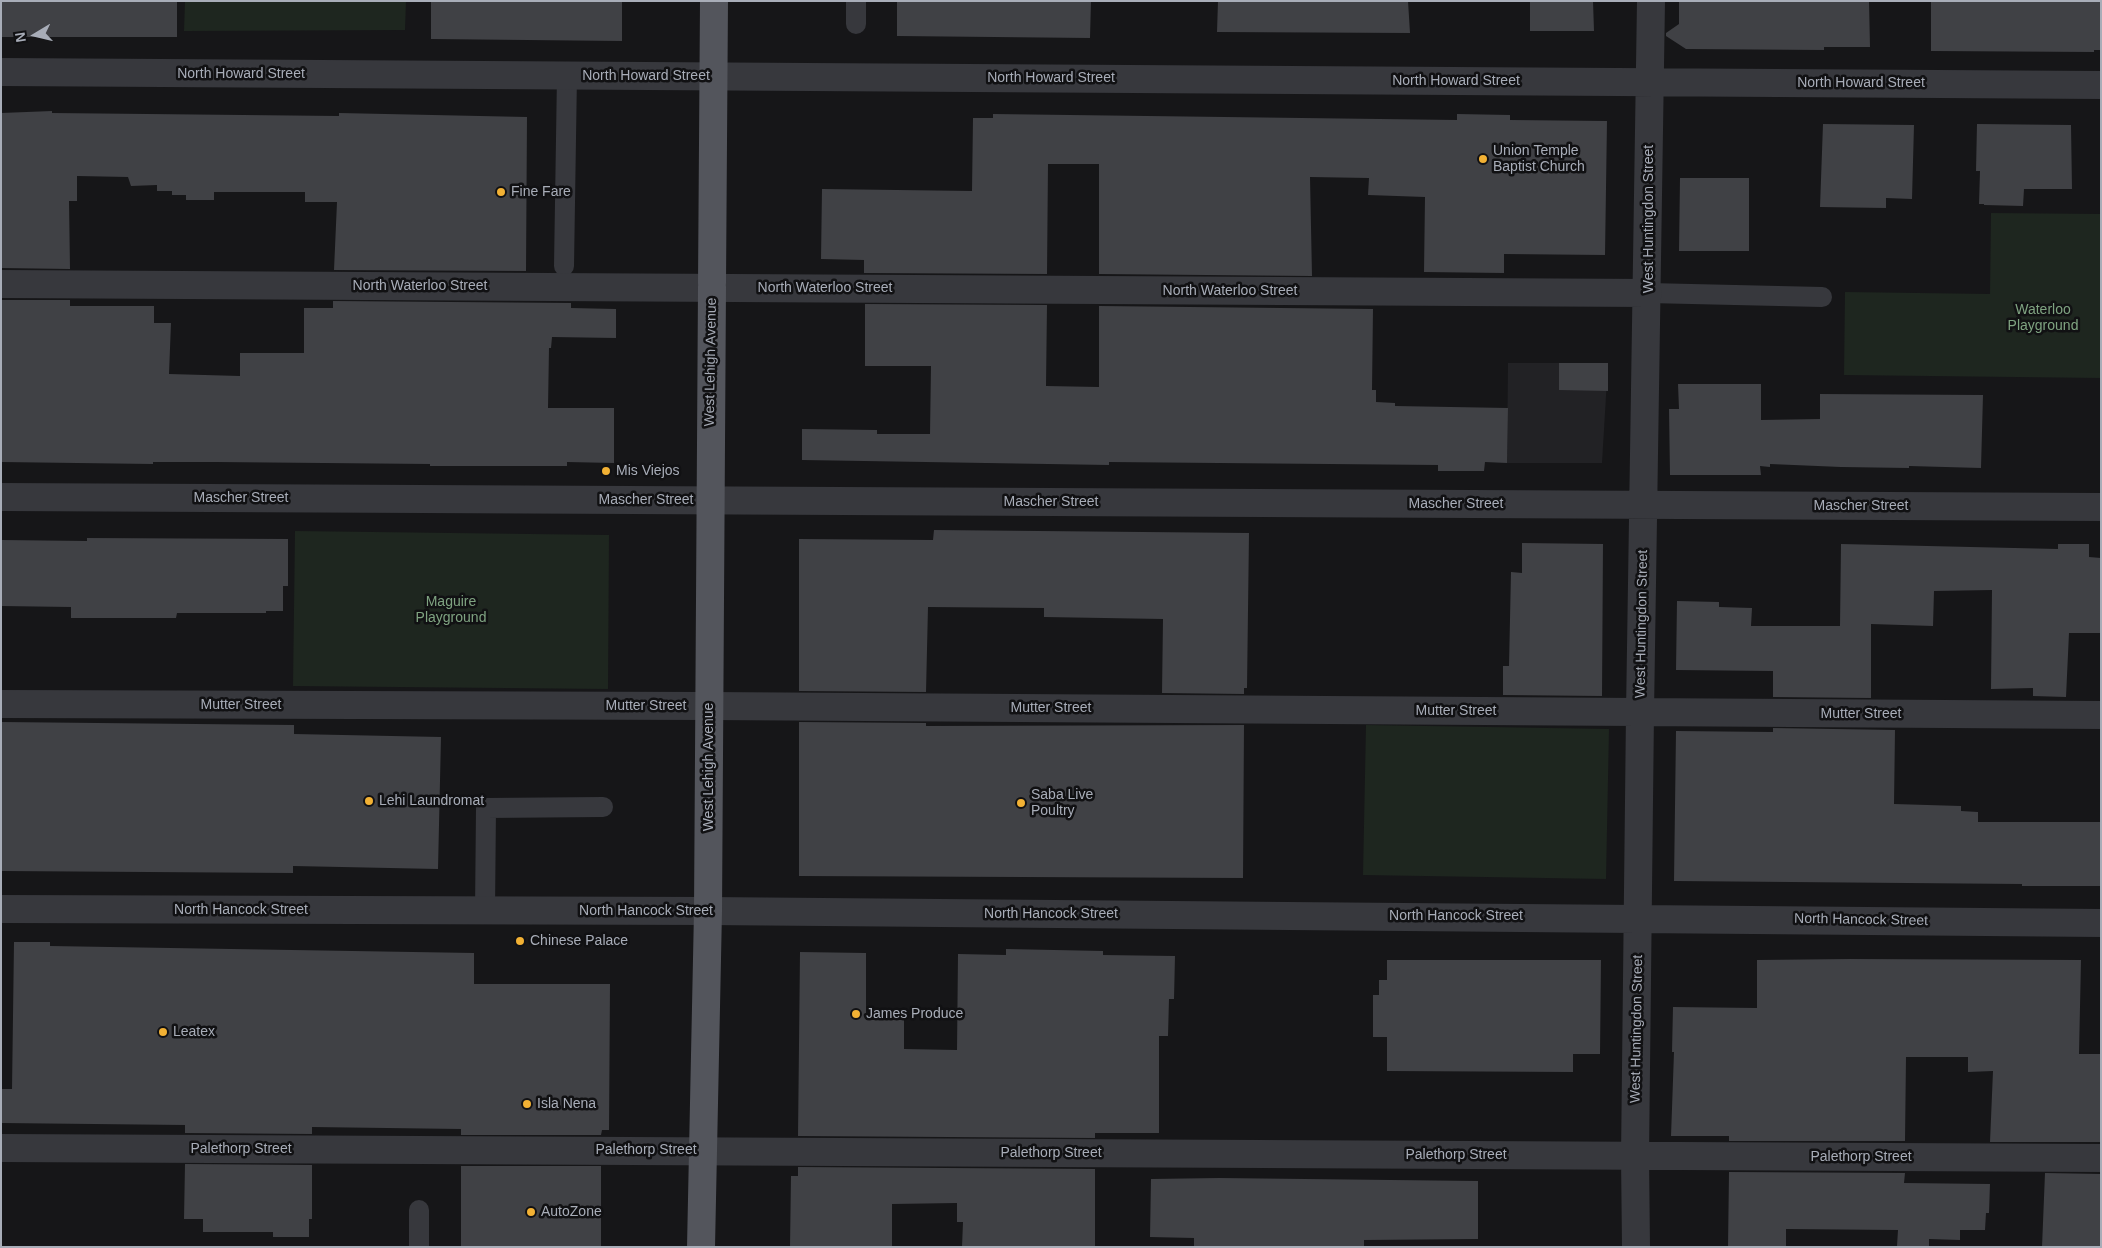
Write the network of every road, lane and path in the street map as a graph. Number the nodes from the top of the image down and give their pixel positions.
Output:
1 (714, 1) edge
2 (856, 1) edge
3 (1651, 1) edge
4 (856, 24) dead end
5 (1, 72) edge
6 (567, 76) junction
7 (714, 76) junction
8 (1650, 82) junction
9 (2101, 85) edge
10 (564, 266) dead end
11 (1, 284) edge
12 (712, 285) junction
13 (1648, 293) junction
14 (1822, 297) dead end
15 (1, 497) edge
16 (710, 501) junction
17 (1644, 505) junction
18 (2101, 507) edge
19 (1, 704) edge
20 (709, 706) junction
21 (1640, 712) junction
22 (2101, 715) edge
23 (603, 807) dead end
24 (1, 909) edge
25 (485, 910) junction
26 (708, 911) junction
27 (1639, 918) junction
28 (2101, 923) edge
29 (1, 1148) edge
30 (704, 1150) junction
31 (1635, 1157) junction
32 (2101, 1158) edge
33 (419, 1210) dead end
34 (419, 1247) edge
35 (701, 1247) edge
36 (1636, 1247) edge

1 - 7 main road, West Lehigh Avenue
2 - 4 lane
3 - 8 street, West Huntingdon Street
5 - 6 street, North Howard Street
6 - 7 street, North Howard Street
6 - 10 lane
7 - 8 street, North Howard Street
7 - 12 main road, West Lehigh Avenue
8 - 9 street, North Howard Street
8 - 13 street, West Huntingdon Street
11 - 12 street, North Waterloo Street
12 - 13 street, North Waterloo Street
12 - 16 main road, West Lehigh Avenue
13 - 14 lane
13 - 17 street, West Huntingdon Street
15 - 16 street, Mascher Street
16 - 17 street, Mascher Street
16 - 20 main road, West Lehigh Avenue
17 - 18 street, Mascher Street
17 - 21 street, West Huntingdon Street
19 - 20 street, Mutter Street
20 - 21 street, Mutter Street
20 - 26 main road, West Lehigh Avenue
21 - 22 street, Mutter Street
21 - 27 street, West Huntingdon Street
23 - 25 lane
24 - 25 street, North Hancock Street
25 - 26 street, North Hancock Street
26 - 27 street, North Hancock Street
26 - 30 main road, West Lehigh Avenue
27 - 28 street, North Hancock Street
27 - 31 street, West Huntingdon Street
29 - 30 street, Palethorp Street
30 - 31 street, Palethorp Street
30 - 35 main road, West Lehigh Avenue
31 - 32 street, Palethorp Street
31 - 36 street, West Huntingdon Street
33 - 34 lane

